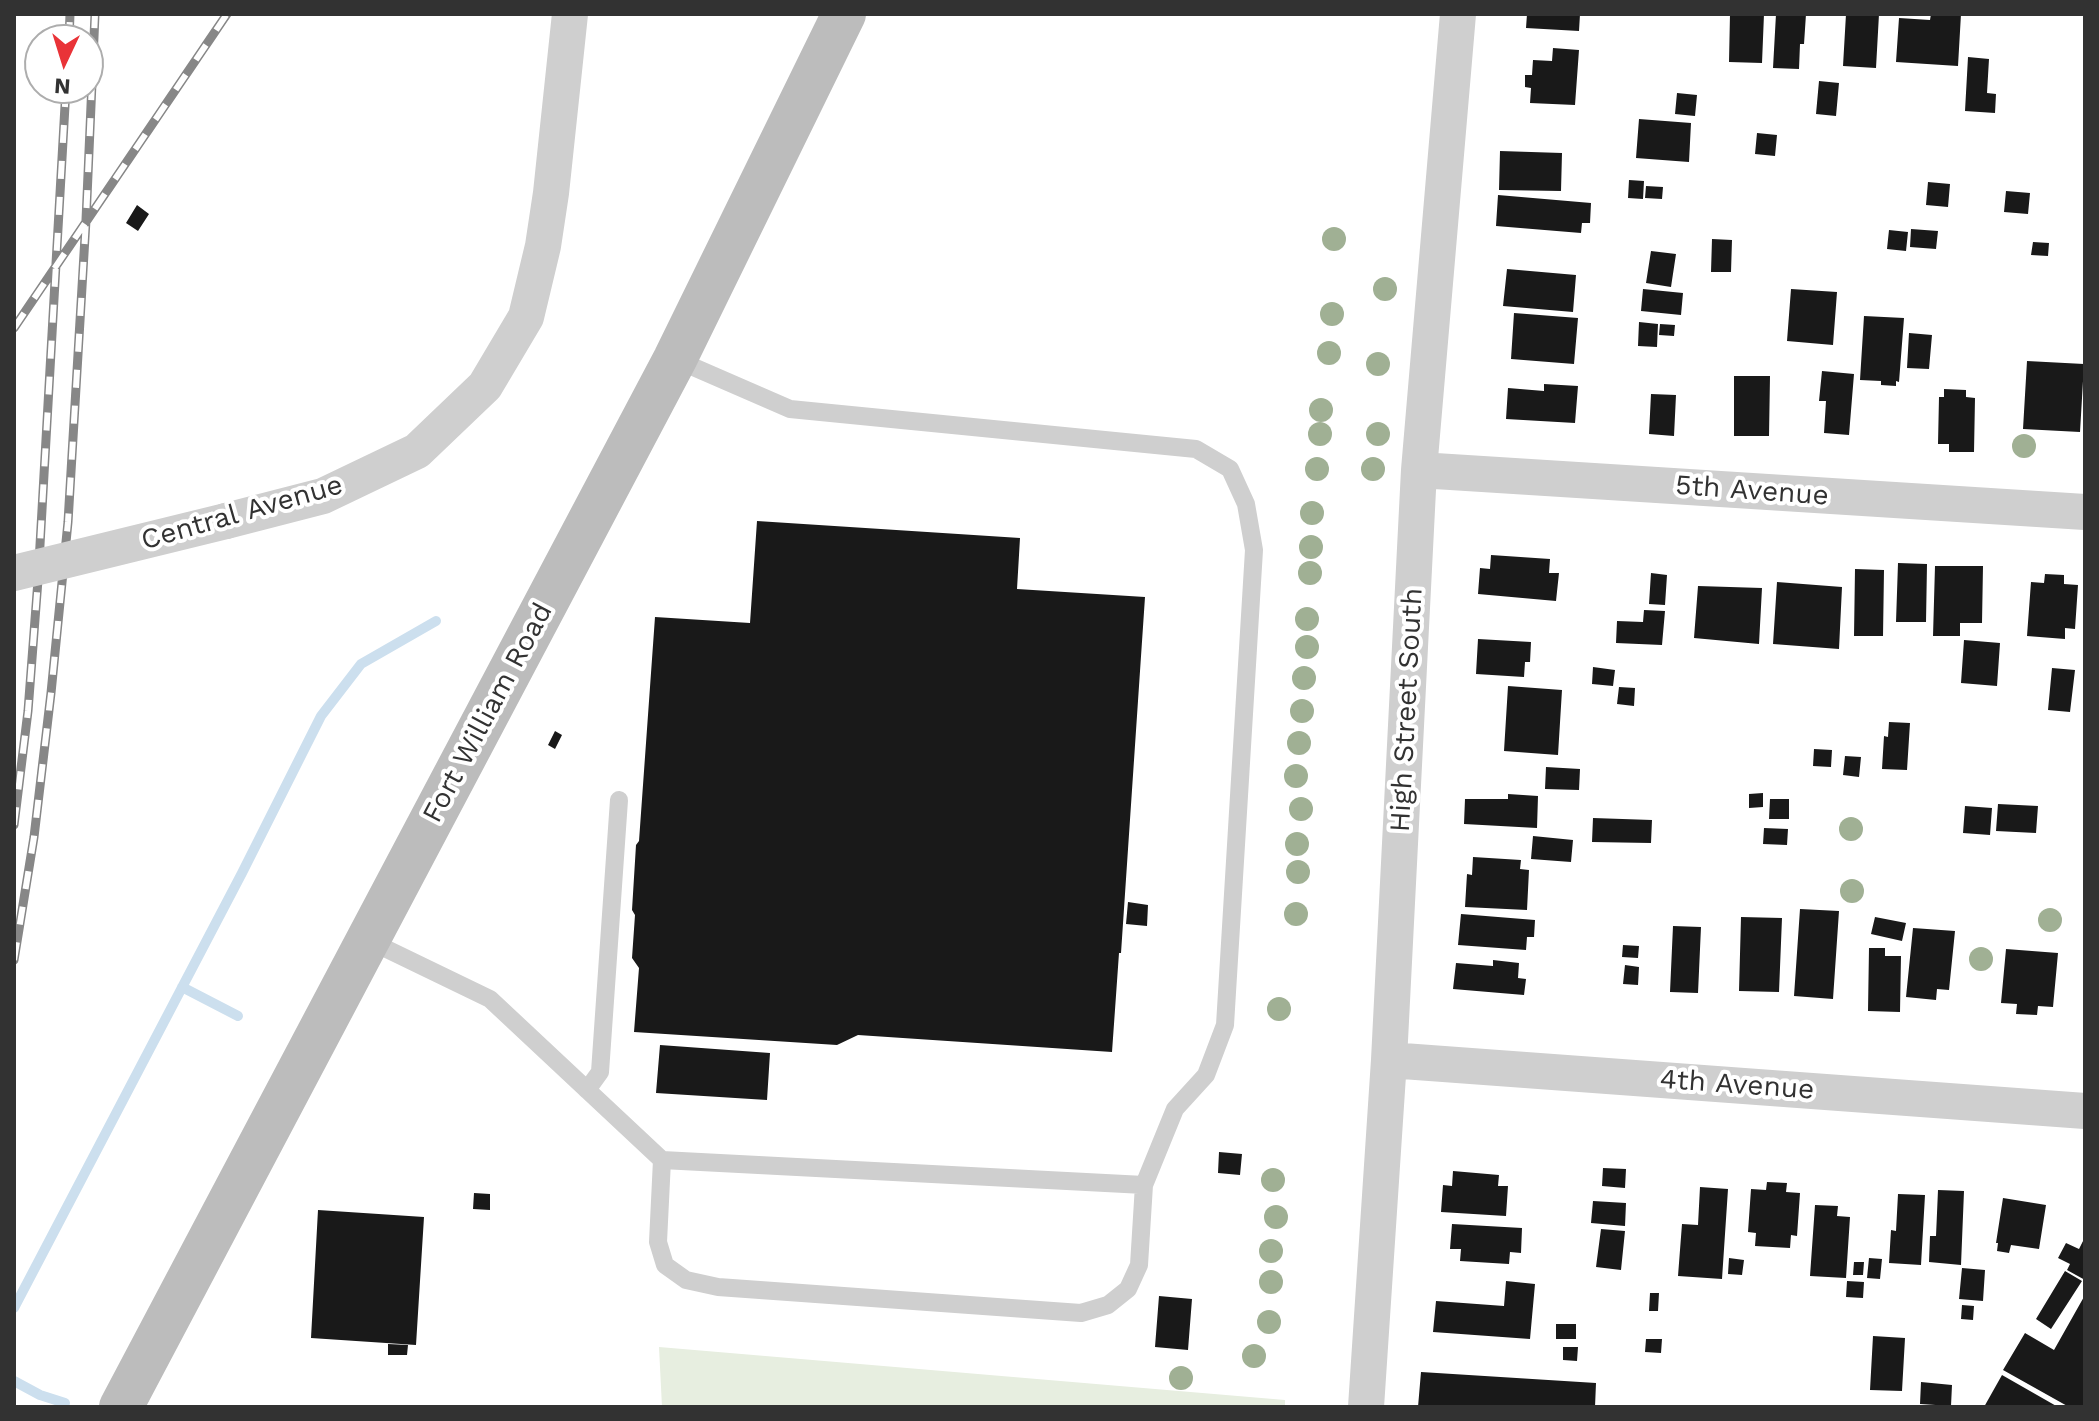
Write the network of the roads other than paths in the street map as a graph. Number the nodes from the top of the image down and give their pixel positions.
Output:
1 (570, 14) edge
2 (844, 14) edge
3 (1458, 14) edge
4 (675, 359) junction
5 (1419, 470) junction
6 (2085, 512) edge
7 (14, 573) edge
8 (619, 800) dead end
9 (368, 940) junction
10 (1389, 1060) junction
11 (587, 1090) junction
12 (2085, 1111) edge
13 (662, 1160) junction
14 (1144, 1185) junction
15 (121, 1407) edge
16 (1366, 1407) edge

1 - 7 street, Central Avenue, bridge
2 - 4 main road, Fort William Road
3 - 5 street, High Street South
4 - 9 main road, Fort William Road
4 - 14 lane
5 - 6 street, 5th Avenue
5 - 10 street, High Street South
8 - 11 lane
9 - 11 lane
9 - 15 main road, Fort William Road
10 - 12 street, 4th Avenue
10 - 16 street, High Street South
11 - 13 lane
13 - 14 lane
13 - 14 lane

